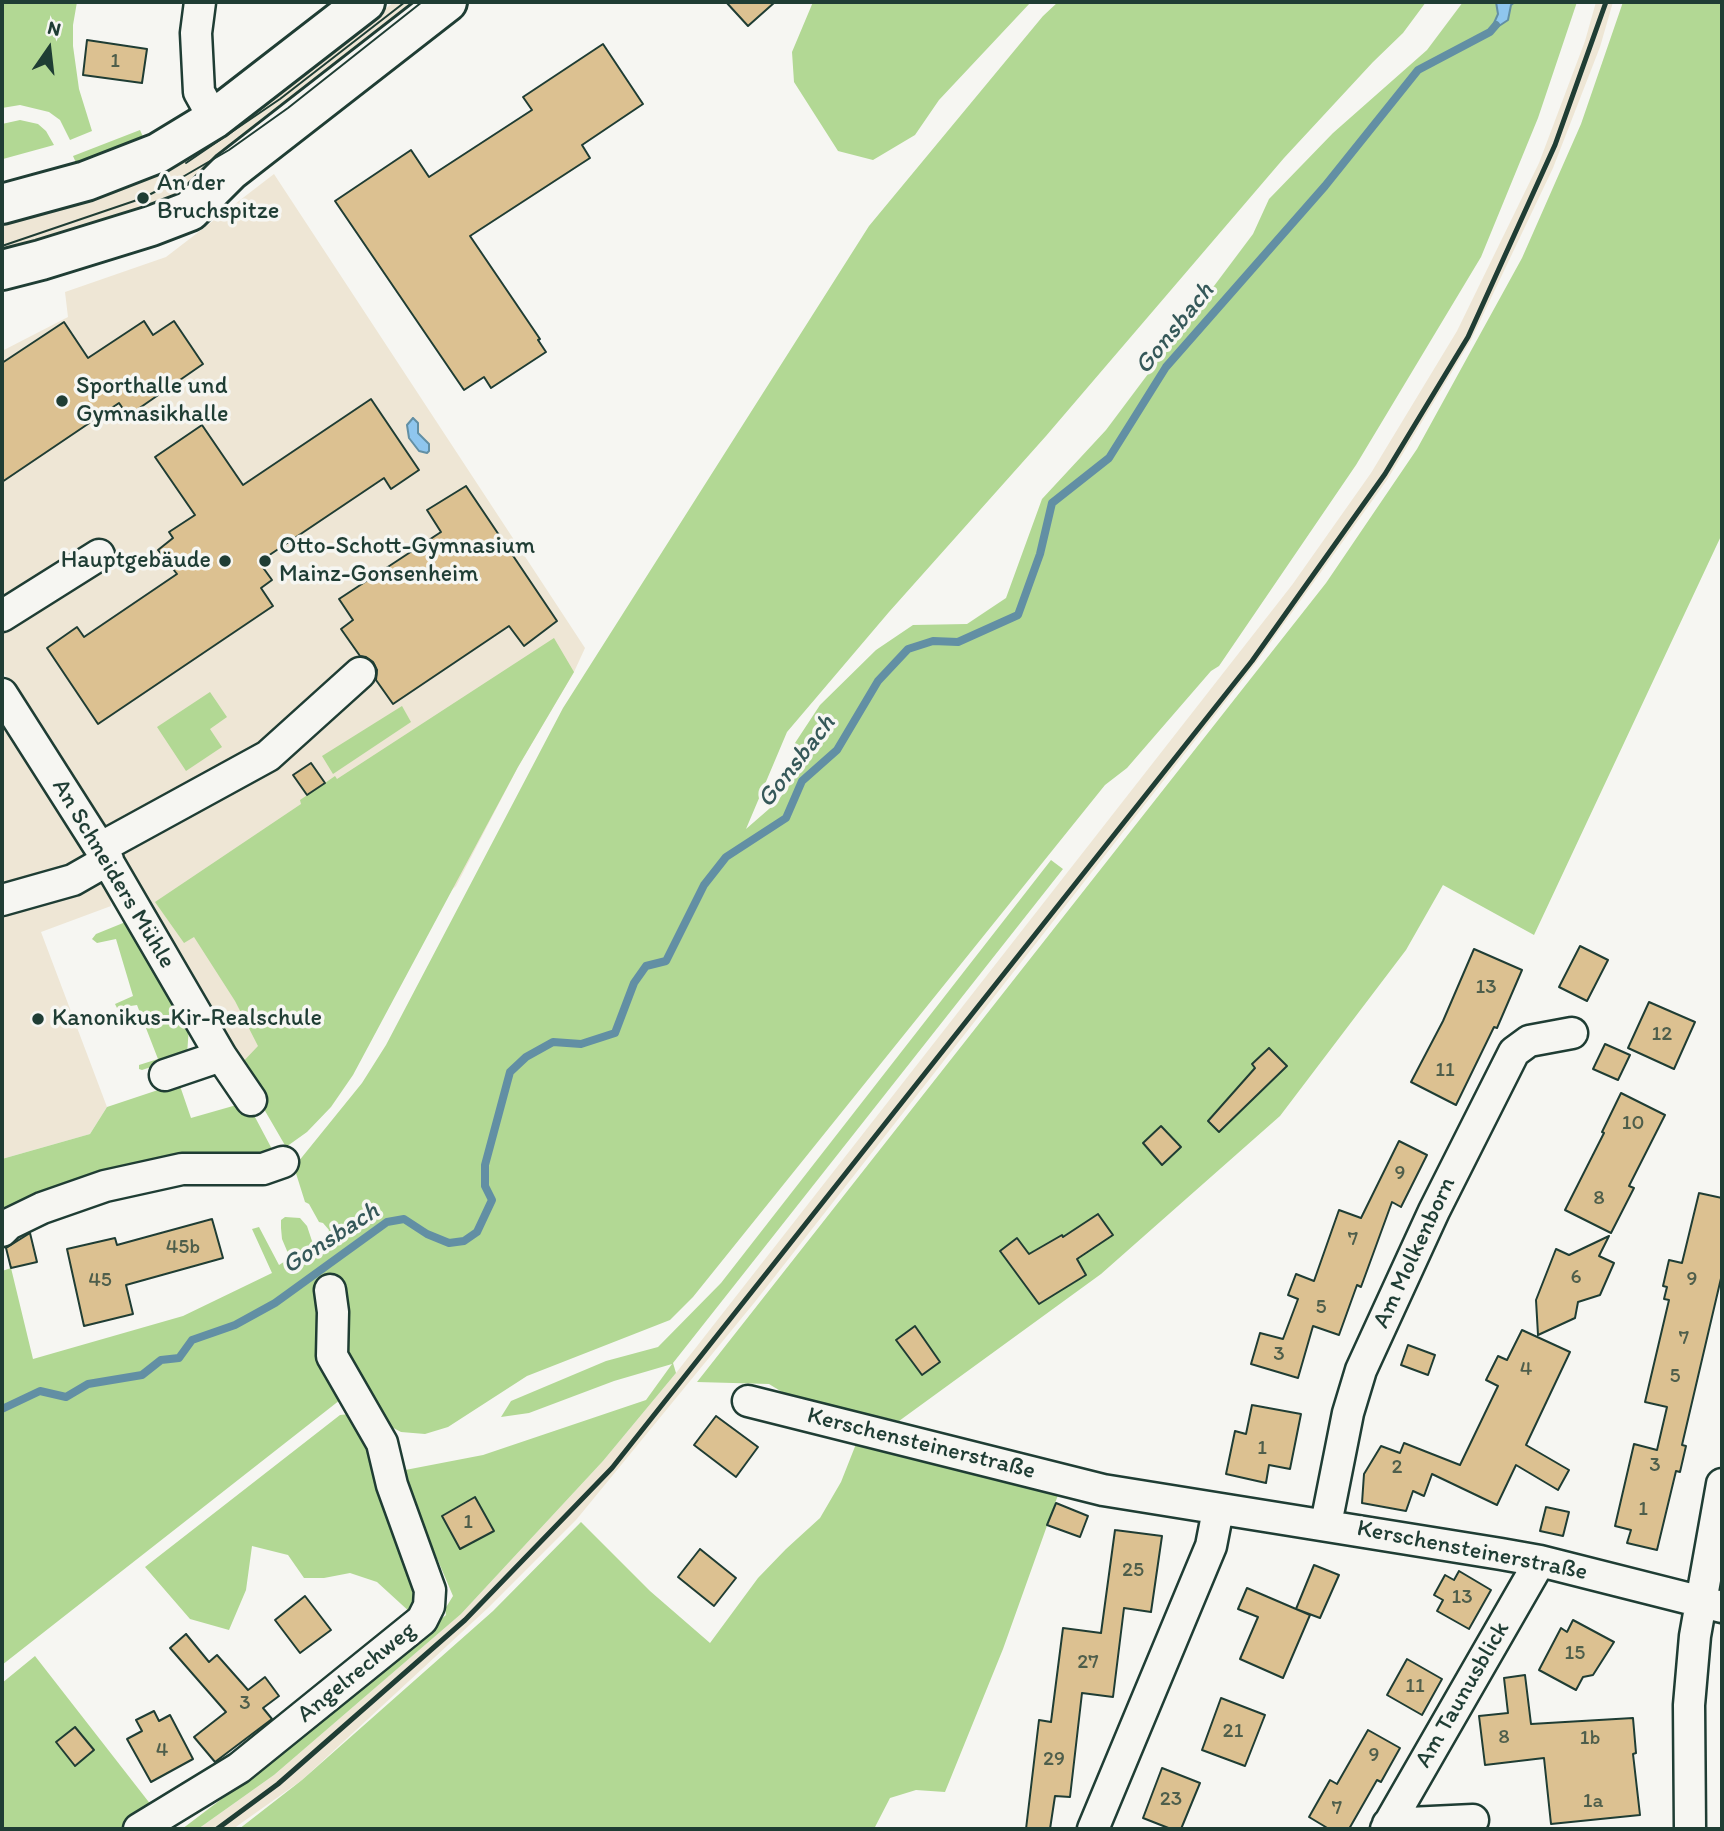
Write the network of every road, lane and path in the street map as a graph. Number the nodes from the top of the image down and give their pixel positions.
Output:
1 (200, 2) edge
2 (365, 2) edge
3 (447, 2) edge
4 (214, 119) junction
5 (2, 204) edge
6 (2, 270) edge
7 (99, 555) dead end
8 (2, 616) edge
9 (360, 673) dead end
10 (2, 694) edge
11 (104, 854) junction
12 (2, 900) edge
13 (1573, 1033) dead end
14 (221, 1056) junction
15 (165, 1074) dead end
16 (251, 1100) dead end
17 (283, 1163) dead end
18 (2, 1230) edge
19 (330, 1290) dead end
20 (748, 1401) dead end
21 (1722, 1484) edge
22 (1218, 1510) junction
23 (1326, 1524) junction
24 (1540, 1561) junction
25 (1712, 1605) edge
26 (1474, 1820) dead end
27 (1387, 1827) edge
28 (139, 1829) edge
29 (1093, 1829) edge
30 (1690, 1829) edge

1 - 4 street
2 - 4 main road
3 - 6 main road
4 - 5 main road
7 - 8 street
9 - 11 street
10 - 11 street, An Schneiders Mühle
11 - 12 street
11 - 14 street, An Schneiders Mühle
13 - 23 street, Am Molkenborn
14 - 15 street
14 - 16 street, An Schneiders Mühle
17 - 18 street
19 - 28 street, Angelrechweg
20 - 22 street, Kerschensteinerstraße
21 - 25 street
22 - 23 street, Kerschensteinerstraße
22 - 29 street
23 - 24 street, Kerschensteinerstraße
24 - 25 street, Kerschensteinerstraße
24 - 27 street, Am Taunusblick
25 - 30 street
26 - 27 street

